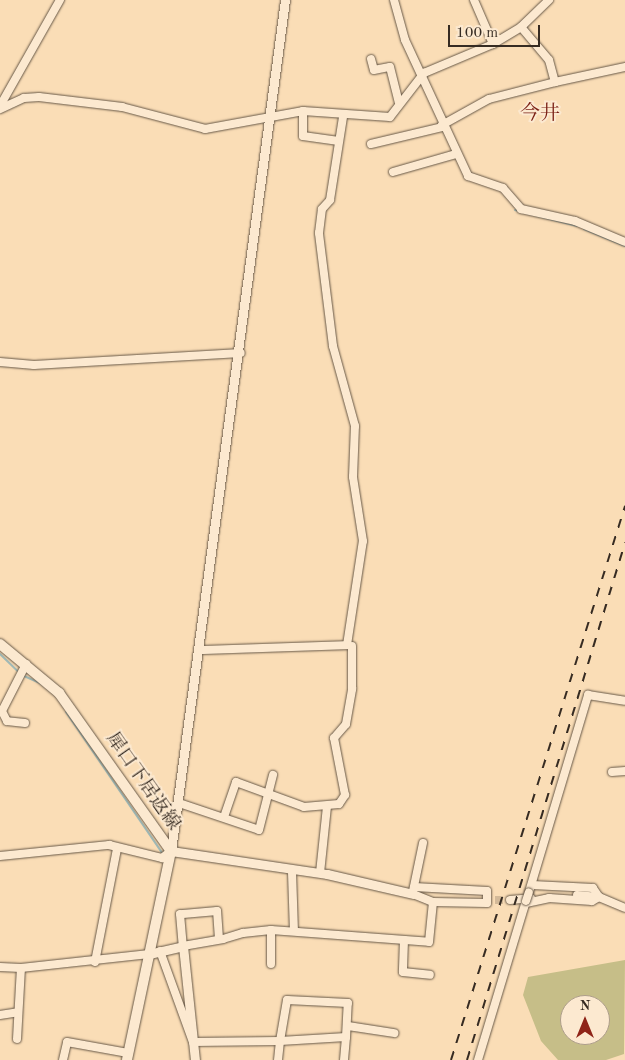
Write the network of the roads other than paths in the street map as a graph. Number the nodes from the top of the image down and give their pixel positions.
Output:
1 (60, 0) edge
2 (285, 0) edge
3 (394, 0) edge
4 (474, 0) edge
5 (549, 0) edge
6 (521, 26) junction
7 (493, 44) junction
8 (371, 59) dead end
9 (625, 67) edge
10 (424, 73) junction
11 (555, 82) junction
12 (399, 102) junction
13 (0, 107) edge
14 (303, 111) junction
15 (271, 114) junction
16 (344, 117) junction
17 (442, 126) junction
18 (339, 141) junction
19 (371, 144) dead end
20 (456, 154) junction
21 (393, 172) dead end
22 (625, 242) edge
23 (242, 353) junction
24 (0, 362) edge
25 (0, 644) edge
26 (352, 646) dead end
27 (200, 650) junction
28 (26, 664) junction
29 (625, 700) edge
30 (25, 723) dead end
31 (625, 771) edge
32 (612, 772) dead end
33 (273, 775) dead end
34 (268, 794) junction
35 (179, 803) junction
36 (327, 806) junction
37 (224, 817) junction
38 (422, 844) dead end
39 (117, 849) junction
40 (171, 851) junction
41 (0, 856) edge
42 (292, 872) junction
43 (320, 873) junction
44 (530, 889) junction
45 (413, 891) junction
46 (599, 897) junction
47 (483, 900) tunnel mouth
48 (510, 900) tunnel mouth
49 (434, 902) junction
50 (526, 902) junction
51 (625, 908) edge
52 (271, 930) junction
53 (294, 931) junction
54 (219, 939) junction
55 (404, 940) junction
56 (183, 946) junction
57 (160, 951) junction
58 (149, 954) junction
59 (95, 962) junction
60 (271, 964) dead end
61 (0, 967) edge
62 (21, 968) junction
63 (430, 975) dead end
64 (18, 1012) junction
65 (0, 1015) edge
66 (348, 1026) junction
67 (394, 1033) dead end
68 (346, 1037) junction
69 (16, 1039) dead end
70 (280, 1041) junction
71 (194, 1042) junction
72 (127, 1057) edge
73 (62, 1060) edge
74 (195, 1060) edge
75 (278, 1060) edge
76 (344, 1060) edge
77 (478, 1060) edge

1 - 13 street
2 - 15 street
3 - 10 street
4 - 7 street
5 - 6 street
6 - 7 street
6 - 11 street
7 - 10 street
8 - 12 street
9 - 11 street
10 - 12 street
10 - 17 street
11 - 17 street
12 - 16 street
13 - 15 street
14 - 15 street
14 - 16 street
14 - 18 street
15 - 23 street
16 - 18 street
17 - 19 street
17 - 20 street
18 - 27 street
20 - 21 street
20 - 22 street
23 - 24 street
23 - 27 street
25 - 28 main road, 犀口下居返線
26 - 36 street
27 - 35 street
28 - 30 street
28 - 40 main road, 犀口下居返線
29 - 44 street
31 - 32 street
33 - 34 street
34 - 36 street
34 - 37 street
34 - 37 street
35 - 37 street
35 - 40 street
36 - 43 street
38 - 45 street
39 - 40 street
39 - 41 street
39 - 59 street
40 - 42 street
40 - 58 main road, 犀口下居返線
42 - 43 street
42 - 53 street
43 - 45 street
44 - 46 street
44 - 50 street, bridge
45 - 47 street
45 - 49 street
45 - 49 street
46 - 48 street
46 - 50 street
46 - 51 street
49 - 55 street
50 - 77 street
52 - 53 street
52 - 54 street
52 - 60 street
53 - 55 street
54 - 56 street
54 - 56 street
55 - 63 street
56 - 57 street
56 - 71 street
57 - 58 street
57 - 71 street
58 - 59 street
58 - 72 main road, 犀口下居返線
59 - 62 street
61 - 62 street
62 - 64 street
64 - 65 street
64 - 69 street
66 - 67 street
66 - 68 street
66 - 70 street
68 - 70 street
68 - 76 street
70 - 71 street
70 - 75 street
71 - 74 street
72 - 73 street

